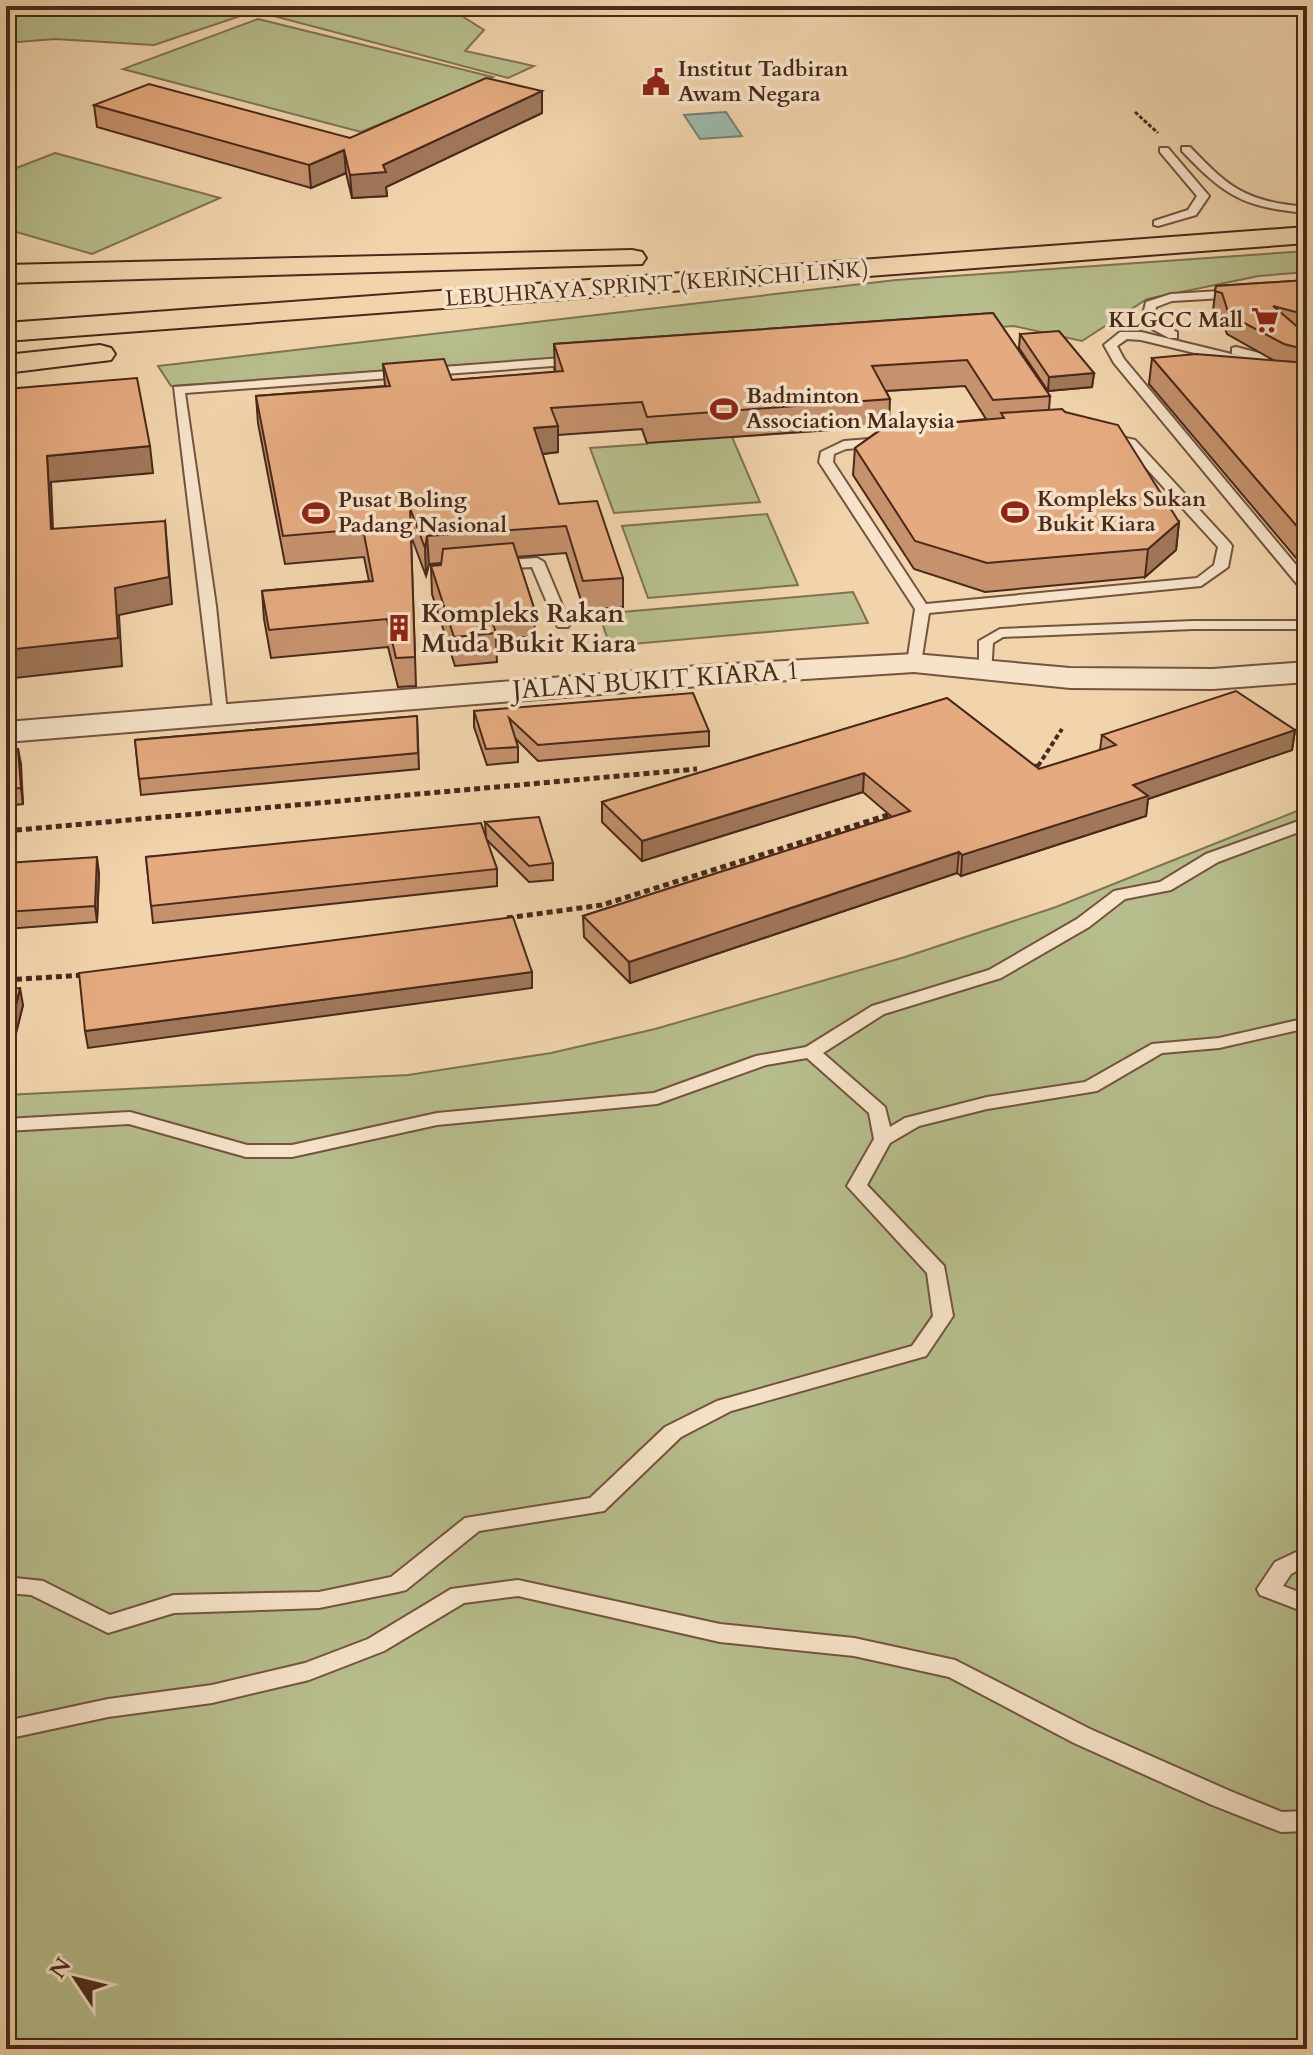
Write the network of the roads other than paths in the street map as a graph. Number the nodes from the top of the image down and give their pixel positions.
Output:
1 (1164, 145) road end
2 (1186, 149) dead end
3 (1307, 211) edge
4 (1158, 223) junction
5 (1307, 235) edge
6 (706, 256) junction
7 (9, 273) edge
8 (764, 276) junction
9 (1247, 293) edge
10 (6, 308) edge
11 (471, 310) junction
12 (6, 332) edge
13 (6, 349) edge
14 (589, 360) edge
15 (6, 364) edge
16 (1307, 369) edge
17 (1307, 378) edge
18 (1053, 415) edge
19 (1062, 428) junction
20 (478, 567) edge
21 (1307, 587) edge
22 (922, 609) junction
23 (563, 624) dead end
24 (1307, 625) edge
25 (914, 663) junction
26 (986, 670) junction
27 (1307, 672) edge
28 (219, 713) junction
29 (6, 732) edge
30 (1307, 823) edge
31 (1307, 1023) edge
32 (811, 1052) junction
33 (6, 1125) edge
34 (883, 1139) junction
35 (1307, 1555) edge
36 (6, 1585) edge
37 (1307, 1604) edge
38 (6, 1730) edge
39 (1307, 1821) edge

1 - 4 lane
2 - 3 lane
3 - 4 highway, LEBUHRAYA SPRINT (KERINCHI LINK)
4 - 6 highway, LEBUHRAYA SPRINT (KERINCHI LINK)
5 - 8 highway, LEBUHRAYA SPRINT (KERINCHI LINK)
6 - 7 highway
6 - 10 highway, LEBUHRAYA SPRINT (KERINCHI LINK)
8 - 11 highway
8 - 12 highway, LEBUHRAYA SPRINT (KERINCHI LINK)
9 - 16 lane
11 - 13 highway
11 - 15 highway
14 - 28 lane
17 - 21 lane
18 - 19 lane
19 - 22 lane
19 - 22 lane
20 - 23 lane
22 - 25 lane
24 - 26 lane
25 - 26 street, JALAN BUKIT KIARA 1
25 - 28 street, JALAN BUKIT KIARA 1
26 - 27 street, JALAN BUKIT KIARA 1
28 - 29 street, JALAN BUKIT KIARA 1
30 - 32 lane
31 - 34 lane
32 - 33 lane
32 - 34 lane
34 - 36 lane
35 - 37 lane
38 - 39 lane

